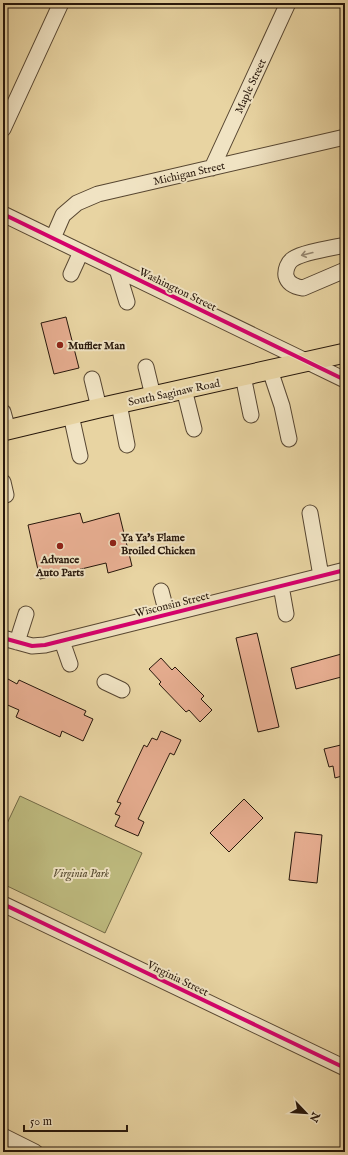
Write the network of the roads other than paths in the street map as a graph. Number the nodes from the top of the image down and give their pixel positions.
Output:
1 (61, 3) edge
2 (288, 3) edge
3 (3, 127) edge
4 (345, 137) edge
5 (212, 168) junction
6 (3, 214) edge
7 (53, 238) junction
8 (345, 245) edge
9 (81, 252) junction
10 (117, 269) junction
11 (345, 270) edge
12 (71, 274) dead end
13 (127, 302) dead end
14 (345, 353) edge
15 (308, 362) junction
16 (146, 366) dead end
17 (270, 370) junction
18 (243, 376) junction
19 (92, 379) dead end
20 (345, 380) edge
21 (184, 389) junction
22 (153, 396) junction
23 (119, 404) junction
24 (99, 408) junction
25 (3, 412) edge
26 (71, 415) junction
27 (251, 415) dead end
28 (194, 429) dead end
29 (5, 431) edge
30 (289, 439) dead end
31 (127, 445) dead end
32 (80, 456) dead end
33 (310, 513) dead end
34 (345, 572) edge
35 (321, 576) junction
36 (281, 586) junction
37 (161, 591) dead end
38 (26, 614) dead end
39 (167, 614) junction
40 (286, 614) dead end
41 (10, 640) edge
42 (62, 641) junction
43 (70, 664) dead end
44 (105, 682) dead end
45 (122, 690) dead end
46 (3, 904) edge
47 (345, 1068) edge
48 (3, 1136) edge
49 (36, 1152) edge

1 - 3 street
2 - 5 street, Maple Street
4 - 5 street, Michigan Street
5 - 7 street, Michigan Street
6 - 7 street, Washington Street
7 - 9 street, Washington Street
8 -> 11 street
9 - 10 street, Washington Street
9 - 12 street
10 - 13 street
10 - 15 street, Washington Street
14 - 15 main road, South Saginaw Road
15 - 17 main road, South Saginaw Road
15 - 20 street, Washington Street
16 - 22 street
17 - 18 main road, South Saginaw Road
17 - 30 street
18 - 21 main road, South Saginaw Road
18 - 27 street
19 - 24 street
21 - 22 main road, South Saginaw Road
21 - 28 street
22 - 23 main road, South Saginaw Road
23 - 24 main road, South Saginaw Road
23 - 31 street
24 - 26 main road, South Saginaw Road
25 - 29 street
26 - 29 main road, South Saginaw Road
26 - 32 street
33 - 35 street
34 - 35 street, Wisconsin Street
35 - 36 street, Wisconsin Street
36 - 39 street, Wisconsin Street
36 - 40 street
37 - 39 street
38 - 41 street
39 - 42 street, Wisconsin Street
41 - 42 street, Wisconsin Street
42 - 43 street
44 - 45 street
46 - 47 street, Virginia Street
48 - 49 street

